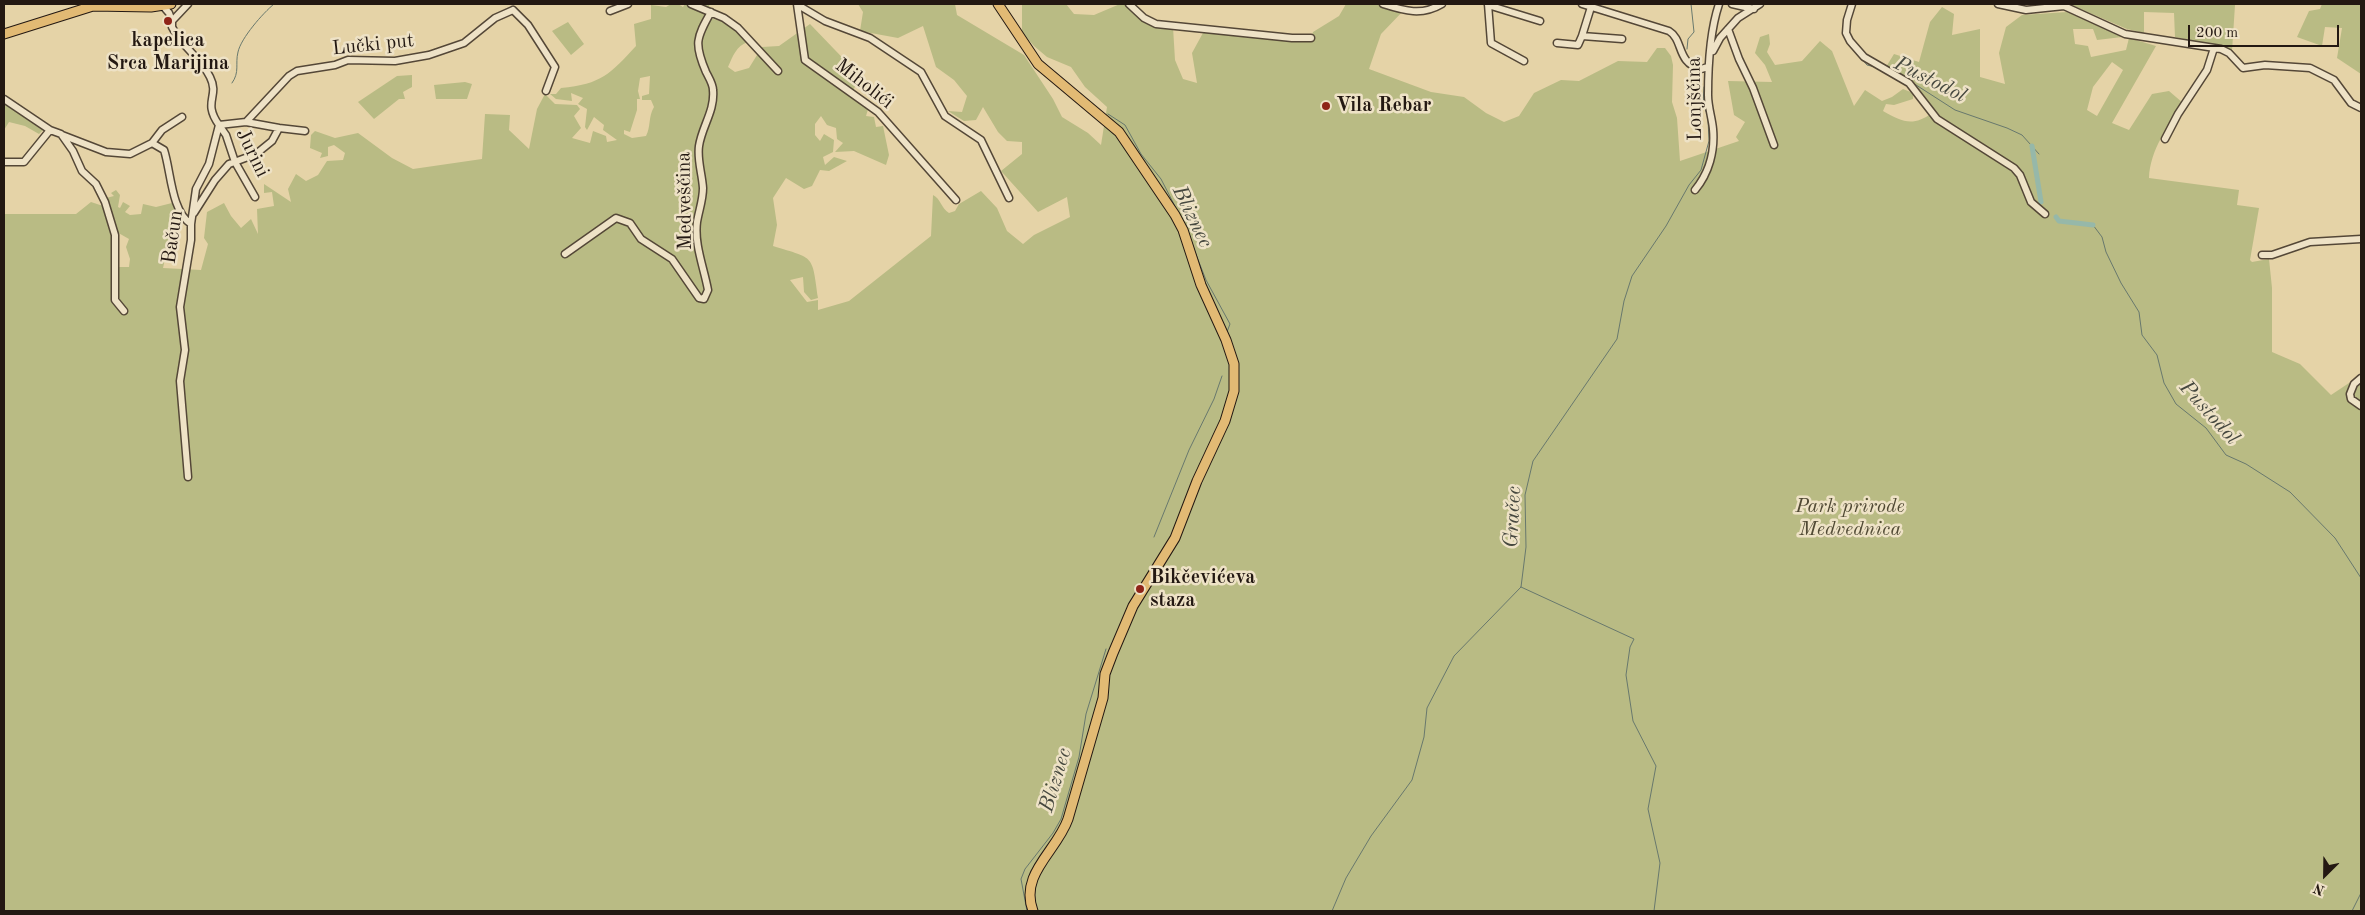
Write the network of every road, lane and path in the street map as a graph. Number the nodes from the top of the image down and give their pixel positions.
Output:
1 (106, 4) edge
2 (188, 4) edge
3 (628, 4) edge
4 (691, 4) edge
5 (798, 4) edge
6 (998, 4) edge
7 (1129, 4) edge
8 (1383, 4) edge
9 (1442, 4) edge
10 (1488, 4) edge
11 (1582, 4) edge
12 (1719, 4) edge
13 (1732, 4) edge
14 (1760, 4) edge
15 (1852, 4) edge
16 (1998, 4) edge
17 (127, 5) edge
18 (167, 5) edge
19 (514, 7) edge
20 (1591, 7) junction
21 (1754, 9) junction
22 (610, 11) dead end
23 (711, 12) junction
24 (172, 21) junction
25 (1540, 21) dead end
26 (1728, 29) junction
27 (4, 34) edge
28 (1582, 36) junction
29 (1311, 38) dead end
30 (1622, 39) dead end
31 (1557, 43) dead end
32 (2214, 48) junction
33 (1710, 56) junction
34 (1524, 61) dead end
35 (1708, 66) junction
36 (778, 71) dead end
37 (546, 91) dead end
38 (4, 99) edge
39 (2361, 108) edge
40 (182, 117) dead end
41 (246, 122) junction
42 (219, 125) junction
43 (279, 128) junction
44 (50, 130) junction
45 (305, 131) dead end
46 (61, 134) junction
47 (2165, 139) dead end
48 (152, 142) junction
49 (1774, 146) dead end
50 (4, 162) edge
51 (234, 162) junction
52 (1694, 190) dead end
53 (255, 197) dead end
54 (1009, 198) dead end
55 (956, 200) dead end
56 (194, 213) junction
57 (2045, 214) dead end
58 (191, 224) junction
59 (2361, 239) edge
60 (564, 254) dead end
61 (2262, 255) dead end
62 (124, 311) dead end
63 (2361, 378) edge
64 (2361, 406) edge
65 (188, 477) dead end
66 (1033, 911) edge

1 - 17 main road
1 - 27 main road
2 - 24 street
3 - 22 street
4 - 23 street
5 - 54 street, Miholići
5 - 55 street, Miholići
6 - 66 main road
7 - 29 street
8 - 9 street
10 - 25 street
10 - 34 street
11 - 20 street
12 - 33 street, Lonjščina
13 - 21 street
14 - 21 street
15 - 57 street
16 - 32 street
17 - 18 main road
18 - 24 street
19 - 37 street
19 - 41 street, Lučki put
20 - 28 street
20 - 35 street
21 - 26 street
23 - 36 street
23 - 60 street, Medveščina
24 - 42 street
26 - 33 street
26 - 49 street
28 - 30 street
28 - 31 street
32 - 39 street
32 - 47 street
33 - 35 street, Lonjščina
35 - 52 street, Lonjščina
38 - 44 street
40 - 48 street
41 - 42 street
41 - 43 street
42 - 51 street, Jurini
42 - 56 street, Bačun
43 - 45 street
43 - 51 street
44 - 46 street
44 - 50 street
46 - 48 street
46 - 62 street
48 - 58 street
51 - 53 street, Jurini
51 - 56 street
56 - 58 street, Bačun
58 - 65 street, Bačun
59 - 61 street
63 - 64 street

